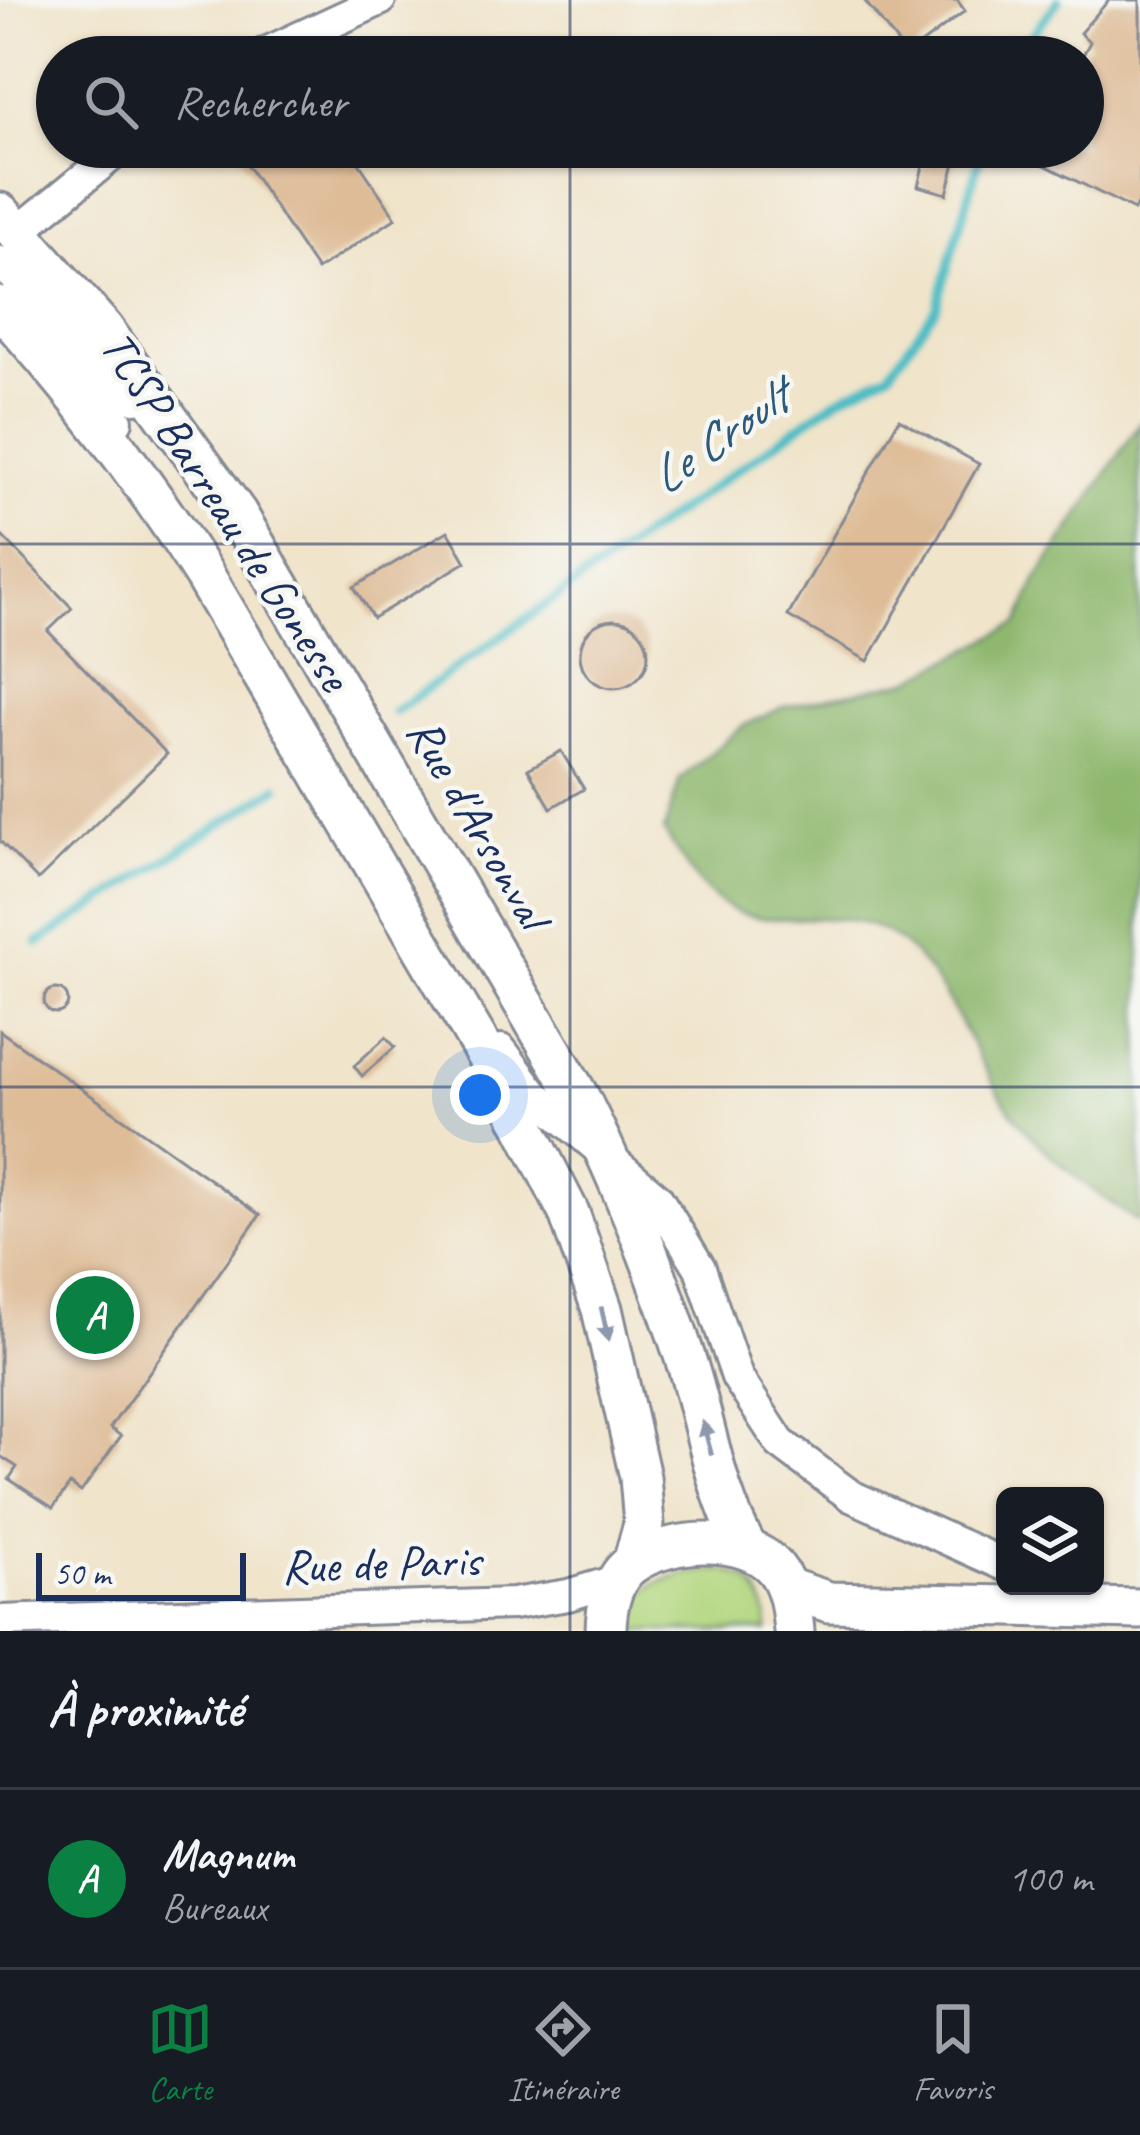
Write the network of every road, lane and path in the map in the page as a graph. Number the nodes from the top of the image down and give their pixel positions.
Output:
1 (380, 0) edge
2 (302, 36) edge
3 (94, 168) edge
4 (6, 235) edge
5 (17, 320) edge
6 (516, 1072) junction
7 (573, 1122) junction
8 (606, 1151) junction
9 (569, 1213) junction
10 (747, 1547) junction
11 (996, 1561) edge
12 (626, 1571) junction
13 (787, 1588) junction
14 (1072, 1595) edge
15 (1100, 1608) junction
16 (1140, 1609) edge
17 (417, 1619) edge
18 (0, 1621) edge
19 (1140, 1622) edge
20 (385, 1631) edge
21 (606, 1631) edge
22 (794, 1631) edge

1 - 2 street
3 - 4 street
4 - 5 street, TCSP Barreau de Gonesse
4 - 8 main road, Rue d'Arsonval
5 - 6 street, TCSP Barreau de Gonesse
5 - 7 street, TCSP Barreau de Gonesse
5 - 9 main road
6 - 7 street, TCSP Barreau de Gonesse
6 - 9 street, TCSP Barreau de Gonesse
7 - 8 street, TCSP Barreau de Gonesse
10 -> 8 main road, Rue d'Arsonval
8 - 11 street, TCSP Barreau de Gonesse
9 -> 12 main road
10 - 12 main road
10 - 13 main road, Rue d'Arsonval
12 - 17 street, Rue de Paris
12 - 21 main road
13 - 15 main road
13 - 22 main road
14 - 15 street
15 - 16 main road
15 - 19 street
17 - 18 street, Rue de Paris
17 - 20 street

